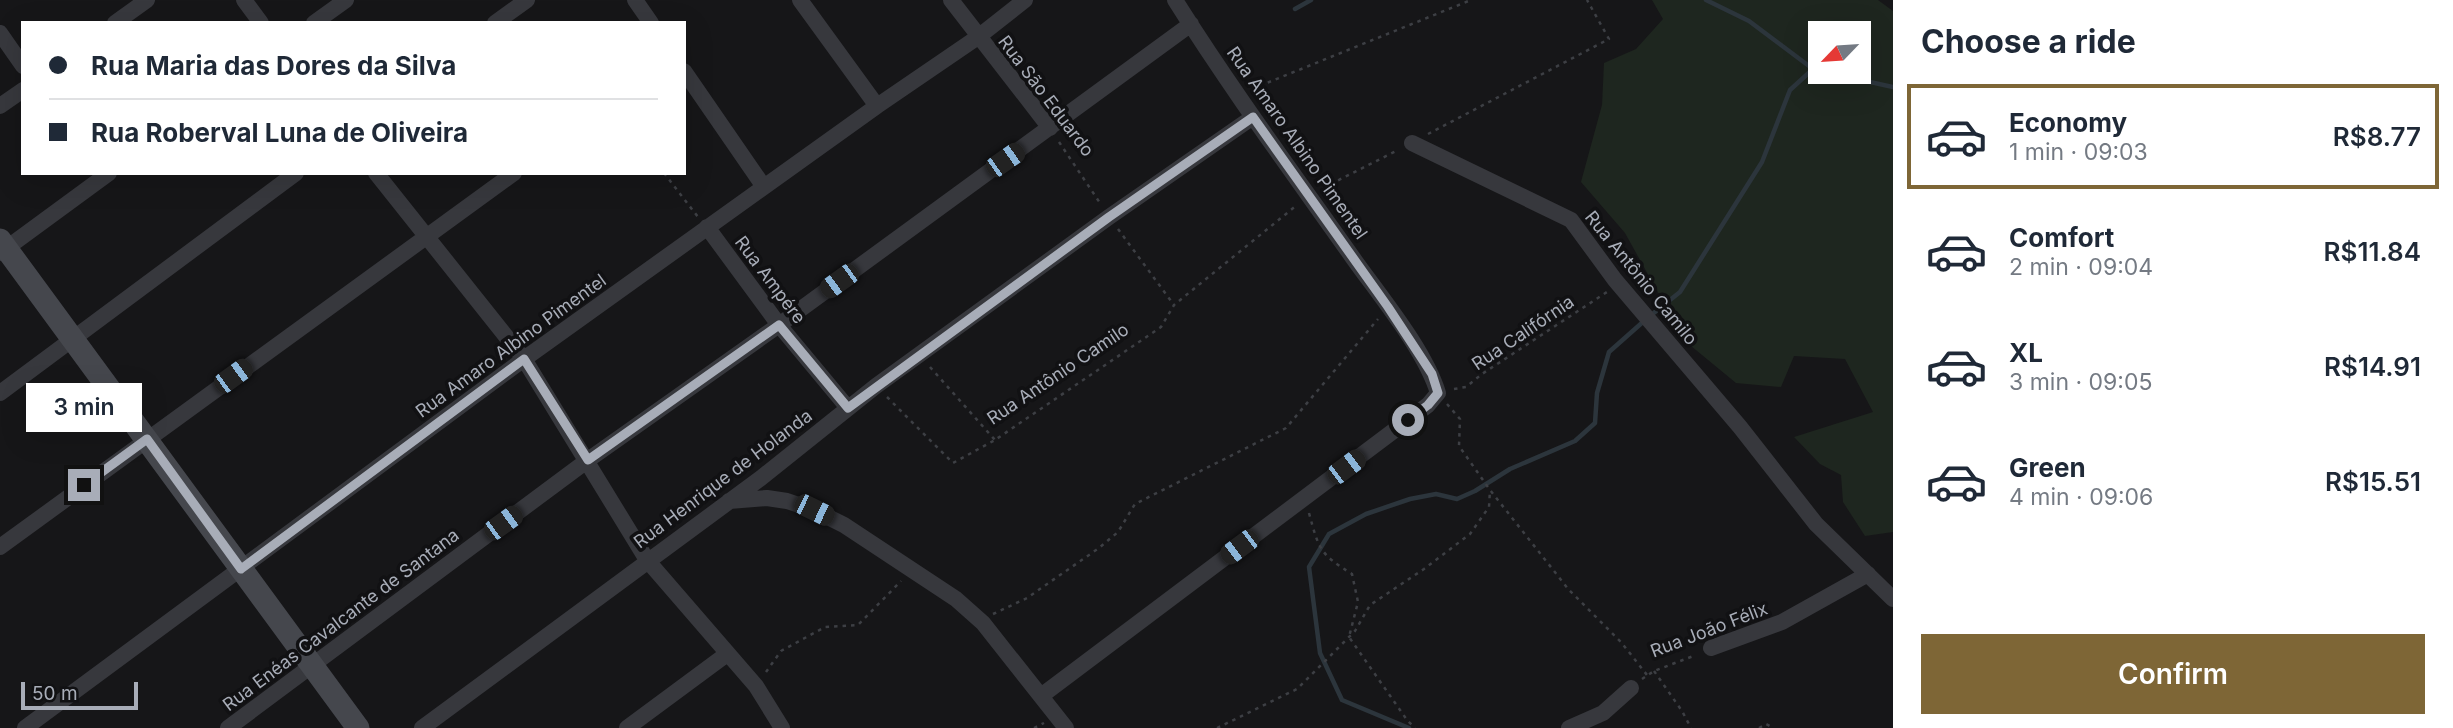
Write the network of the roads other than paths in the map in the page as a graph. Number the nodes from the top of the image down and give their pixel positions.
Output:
1 (146, 0) edge
2 (244, 0) edge
3 (346, 0) edge
4 (527, 0) edge
5 (635, 0) edge
6 (800, 0) edge
7 (951, 0) edge
8 (1025, 0) edge
9 (1175, 0) edge
10 (118, 21) edge
11 (260, 21) edge
12 (317, 21) edge
13 (498, 21) edge
14 (650, 21) edge
15 (1191, 24) junction
16 (0, 33) edge
17 (978, 37) junction
18 (21, 63) edge
19 (686, 74) edge
20 (21, 91) edge
21 (0, 106) edge
22 (877, 106) junction
23 (1253, 117) junction
24 (1050, 128) junction
25 (1412, 143) road end
26 (106, 175) edge
27 (293, 175) edge
28 (378, 175) edge
29 (511, 175) edge
30 (764, 187) junction
31 (706, 228) junction
32 (428, 236) junction
33 (2, 247) edge
34 (779, 325) junction
35 (74, 339) junction
36 (524, 359) junction
37 (0, 393) edge
38 (848, 408) junction
39 (147, 439) junction
40 (588, 460) junction
41 (729, 501) junction
42 (0, 547) edge
43 (647, 560) junction
44 (241, 569) junction
45 (1868, 575) junction
46 (1893, 599) edge
47 (1711, 648) road end
48 (727, 654) junction
49 (313, 664) junction
50 (1631, 688) road end
51 (1041, 696) junction
52 (24, 728) edge
53 (228, 728) edge
54 (358, 728) edge
55 (422, 728) edge
56 (627, 728) edge
57 (782, 728) edge
58 (1066, 728) edge
59 (1569, 728) edge

1 - 10 street
2 - 11 street
3 - 12 street
4 - 13 street
5 - 14 street
6 - 22 street
7 - 17 street, Rua São Eduardo
8 - 17 street, Rua Amaro Albino Pimentel
9 - 15 street, Rua Amaro Albino Pimentel
15 - 23 street, Rua Amaro Albino Pimentel
15 - 24 street, Rua Enéas Cavalcante de Santana
16 - 18 street
17 - 22 street, Rua Amaro Albino Pimentel
17 - 24 street, Rua São Eduardo
19 - 30 street
20 - 21 street
22 - 30 street, Rua Amaro Albino Pimentel
23 - 38 street, Rua Henrique de Holanda
23 - 51 street, Rua Amaro Albino Pimentel
24 - 34 street, Rua Enéas Cavalcante de Santana
25 - 45 street, Rua Antônio Camilo
26 - 33 street
27 - 35 street
28 - 32 street
29 - 32 street
30 - 31 street, Rua Amaro Albino Pimentel
31 - 34 street, Rua Ampére
31 - 36 street, Rua Amaro Albino Pimentel
32 - 36 street
32 - 39 street
33 - 35 street
34 - 38 street, Rua Ampére
34 - 40 street, Rua Enéas Cavalcante de Santana
35 - 37 street
35 - 39 street
36 - 40 street
36 - 44 street, Rua Amaro Albino Pimentel
38 - 41 street, Rua Henrique de Holanda
39 - 42 street
39 - 44 street
40 - 43 street
40 - 49 street, Rua Enéas Cavalcante de Santana
41 - 43 street, Rua Henrique de Holanda
41 - 51 street
43 - 48 street
43 - 55 street, Rua Henrique de Holanda
44 - 49 street
44 - 52 street, Rua Amaro Albino Pimentel
45 - 46 street, Rua Antônio Camilo
45 - 47 street, Rua João Félix
48 - 56 street
48 - 57 street
49 - 53 street, Rua Enéas Cavalcante de Santana
49 - 54 street
50 - 59 street
51 - 58 street

